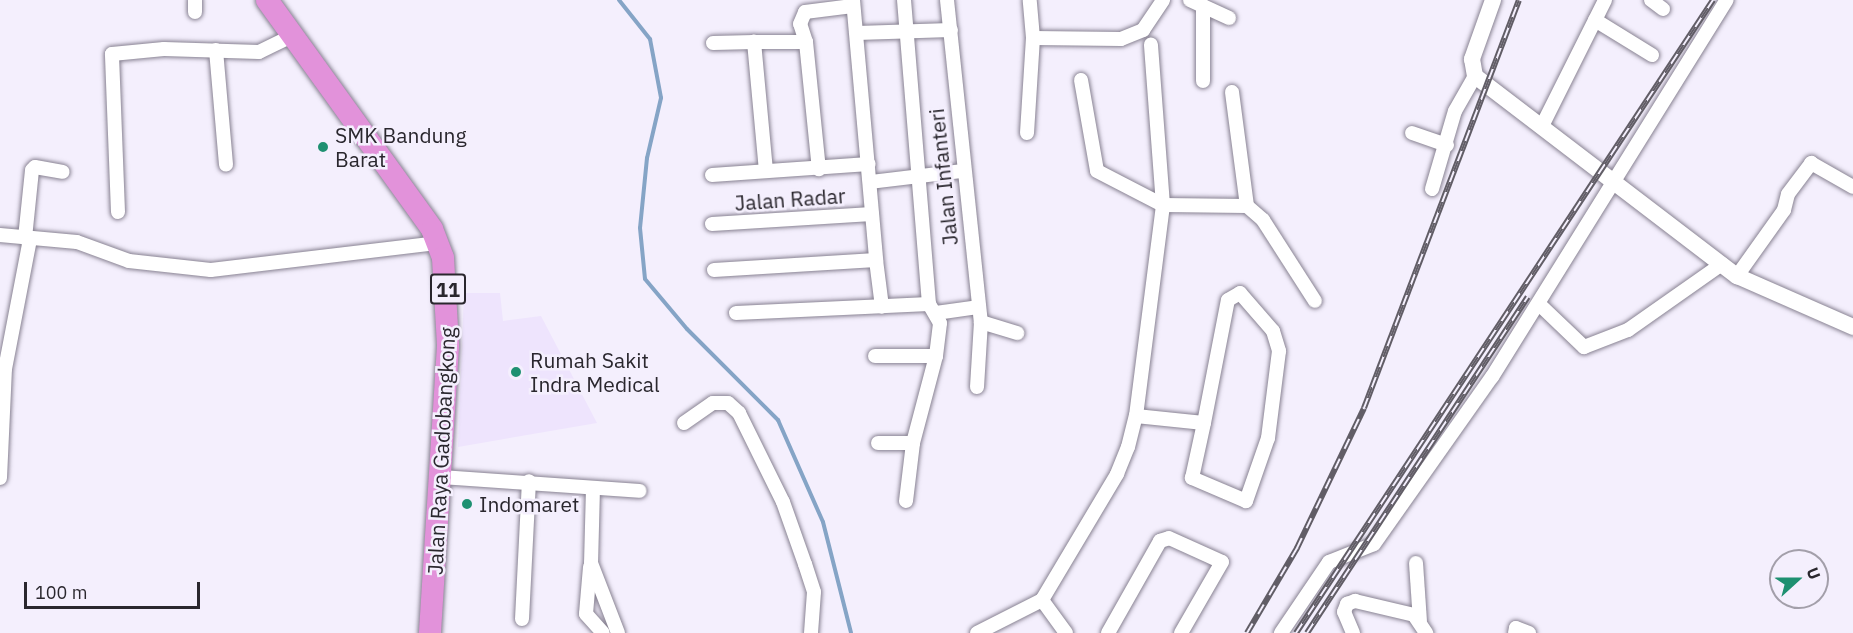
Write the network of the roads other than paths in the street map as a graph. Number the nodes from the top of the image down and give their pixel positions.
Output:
1 (267, 0) edge
2 (904, 0) edge
3 (947, 0) edge
4 (1030, 0) edge
5 (1163, 0) edge
6 (1493, 0) edge
7 (1605, 0) edge
8 (1651, 0) edge
9 (1727, 0) edge
10 (853, 3) edge
11 (1197, 3) edge
12 (1663, 9) dead end
13 (1229, 18) dead end
14 (1595, 20) junction
15 (951, 30) junction
16 (857, 33) junction
17 (909, 34) junction
18 (292, 36) junction
19 (1033, 38) junction
20 (754, 42) junction
21 (806, 42) junction
22 (713, 44) dead end
23 (1151, 44) dead end
24 (216, 50) junction
25 (1652, 55) dead end
26 (1475, 76) junction
27 (1082, 80) dead end
28 (1203, 81) dead end
29 (1232, 92) dead end
30 (1542, 126) junction
31 (1027, 133) dead end
32 (1412, 133) dead end
33 (1447, 145) junction
34 (869, 164) junction
35 (226, 165) dead end
36 (819, 169) junction
37 (766, 171) junction
38 (962, 171) junction
39 (63, 172) dead end
40 (712, 175) dead end
41 (916, 176) junction
42 (870, 182) junction
43 (1617, 182) junction
44 (1853, 187) edge
45 (1432, 189) dead end
46 (1163, 205) junction
47 (1247, 206) junction
48 (118, 212) dead end
49 (872, 214) junction
50 (712, 225) dead end
51 (0, 235) edge
52 (27, 238) junction
53 (438, 243) junction
54 (876, 260) junction
55 (1722, 264) junction
56 (714, 270) dead end
57 (1737, 276) junction
58 (1315, 301) dead end
59 (1540, 305) junction
60 (882, 307) junction
61 (978, 307) junction
62 (932, 308) junction
63 (736, 313) dead end
64 (981, 322) junction
65 (1853, 327) edge
66 (1017, 333) dead end
67 (875, 356) dead end
68 (936, 356) junction
69 (977, 387) dead end
70 (1136, 416) junction
71 (684, 423) dead end
72 (1204, 423) junction
73 (878, 443) dead end
74 (913, 443) junction
75 (441, 477) junction
76 (0, 478) edge
77 (529, 482) junction
78 (593, 488) junction
79 (640, 492) dead end
80 (906, 501) dead end
81 (591, 562) junction
82 (1416, 563) dead end
83 (1042, 600) junction
84 (522, 619) dead end
85 (1423, 627) edge
86 (430, 633) edge
87 (603, 633) edge
88 (618, 633) edge
89 (811, 633) edge
90 (977, 633) edge
91 (1066, 633) edge
92 (1108, 633) edge
93 (1181, 633) edge
94 (1281, 633) edge
95 (1353, 633) edge
96 (1515, 633) edge
97 (1528, 633) edge

1 - 18 highway, Jalan Raya Gadobangkong / 11
2 - 17 street
3 - 15 street, Jalan Infanteri
4 - 19 street
5 - 19 street
6 - 26 street
7 - 14 street
8 - 12 street
9 - 43 street
10 - 16 street
10 - 21 street
11 - 13 street
11 - 28 street
14 - 25 street
14 - 30 street
15 - 17 street
15 - 38 street, Jalan Infanteri
16 - 17 street
16 - 34 street
17 - 41 street
18 - 24 street
18 - 53 highway, Jalan Raya Gadobangkong / 11
19 - 31 street
20 - 21 street
20 - 22 street
20 - 37 street
21 - 36 street
23 - 46 street
24 - 35 street
24 - 48 street
26 - 30 street
26 - 33 street
27 - 46 street
29 - 47 street
30 - 43 street
32 - 33 street
33 - 45 street
34 - 36 street
34 - 42 street
36 - 37 street
37 - 40 street
38 - 41 street
38 - 61 street, Jalan Infanteri
39 - 52 street
41 - 42 street
41 - 62 street
42 - 49 street
43 - 55 street
43 - 59 street
44 - 57 street
46 - 47 street
46 - 70 street
47 - 58 street
49 - 50 street, Jalan Radar
49 - 54 street
51 - 52 street
52 - 53 street
52 - 76 street
53 - 75 highway, Jalan Raya Gadobangkong / 11
54 - 56 street
54 - 60 street
55 - 57 street
55 - 59 street
57 - 65 street
59 - 94 street
60 - 62 street
60 - 63 street
61 - 62 street
61 - 64 street, Jalan Infanteri
62 - 68 street
64 - 66 street
64 - 69 street, Jalan Infanteri
67 - 68 street
68 - 74 street
70 - 72 street
70 - 83 street
71 - 89 street
72 - 72 street
73 - 74 street
74 - 80 street
75 - 77 street
75 - 86 highway, Jalan Raya Gadobangkong / 11
77 - 78 street
77 - 84 street
78 - 79 street
78 - 81 street
81 - 87 street
81 - 88 street
82 - 85 street
83 - 90 street
83 - 91 street
85 - 95 street
92 - 93 street
96 - 97 street

